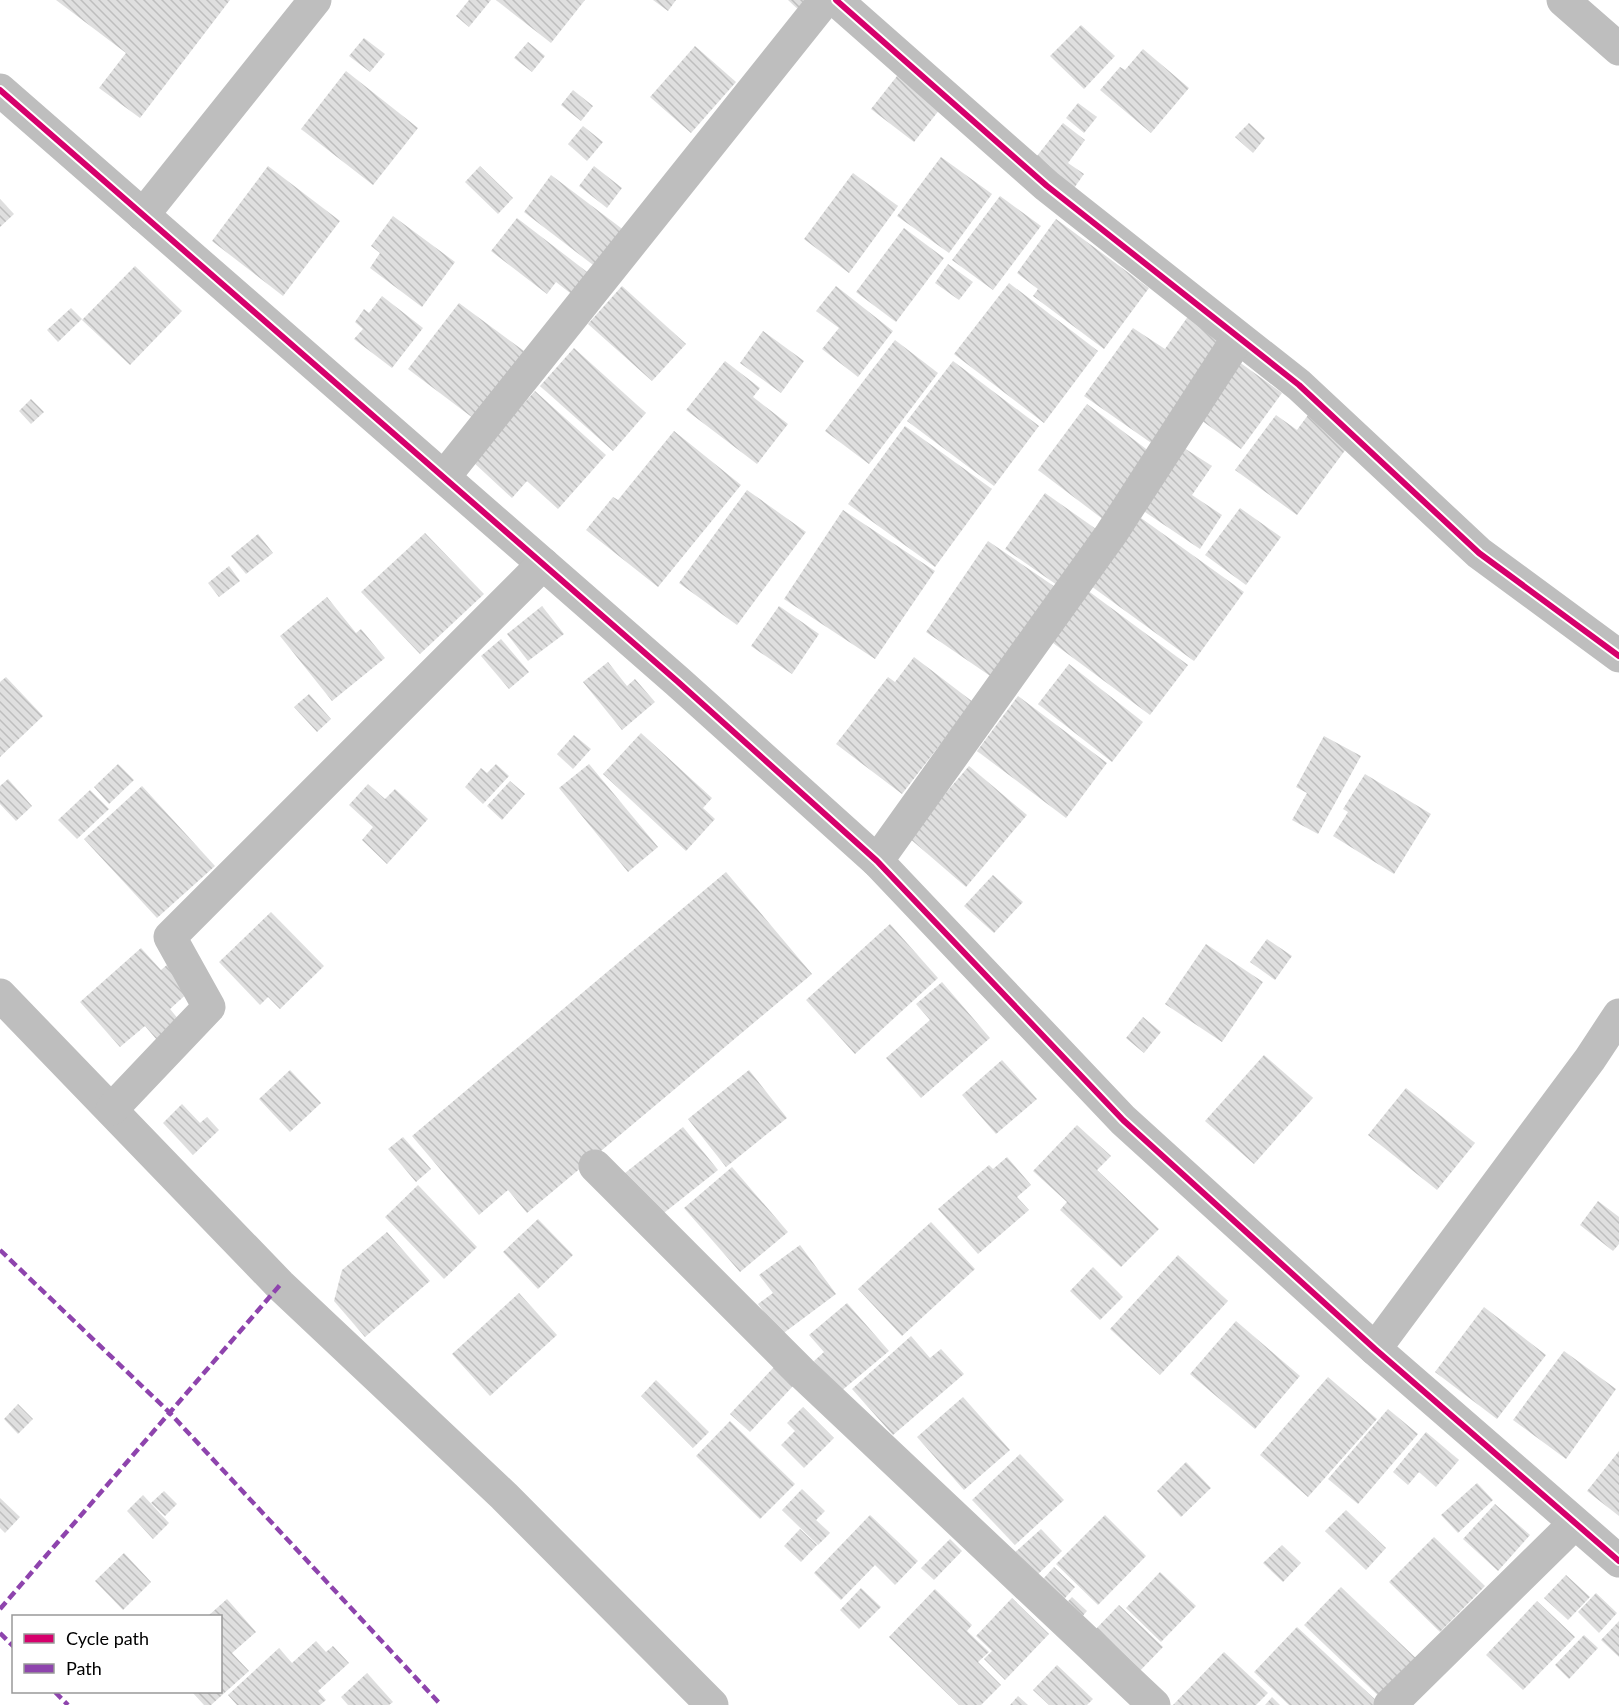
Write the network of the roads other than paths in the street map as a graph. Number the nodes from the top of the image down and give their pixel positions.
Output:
1 (315, 0) edge
2 (825, 0) edge
3 (836, 0) edge
4 (1563, 0) edge
5 (1619, 49) edge
6 (0, 90) edge
7 (143, 215) junction
8 (1238, 338) junction
9 (444, 477) junction
10 (543, 564) junction
11 (1619, 656) edge
12 (877, 861) junction
13 (0, 994) edge
14 (1619, 1016) edge
15 (112, 1109) junction
16 (595, 1166) dead end
17 (1375, 1349) junction
18 (1574, 1524) junction
19 (1619, 1561) edge
20 (712, 1705) edge
21 (1154, 1705) edge
22 (1390, 1705) edge

1 - 7 street
2 - 9 street
3 - 8 street
4 - 5 street
6 - 7 street
7 - 9 street
8 - 11 street
8 - 12 street
9 - 10 street
10 - 12 street
10 - 15 street
12 - 17 street
13 - 15 street
14 - 17 street
15 - 20 street
16 - 21 street
17 - 18 street
18 - 19 street
18 - 22 street

